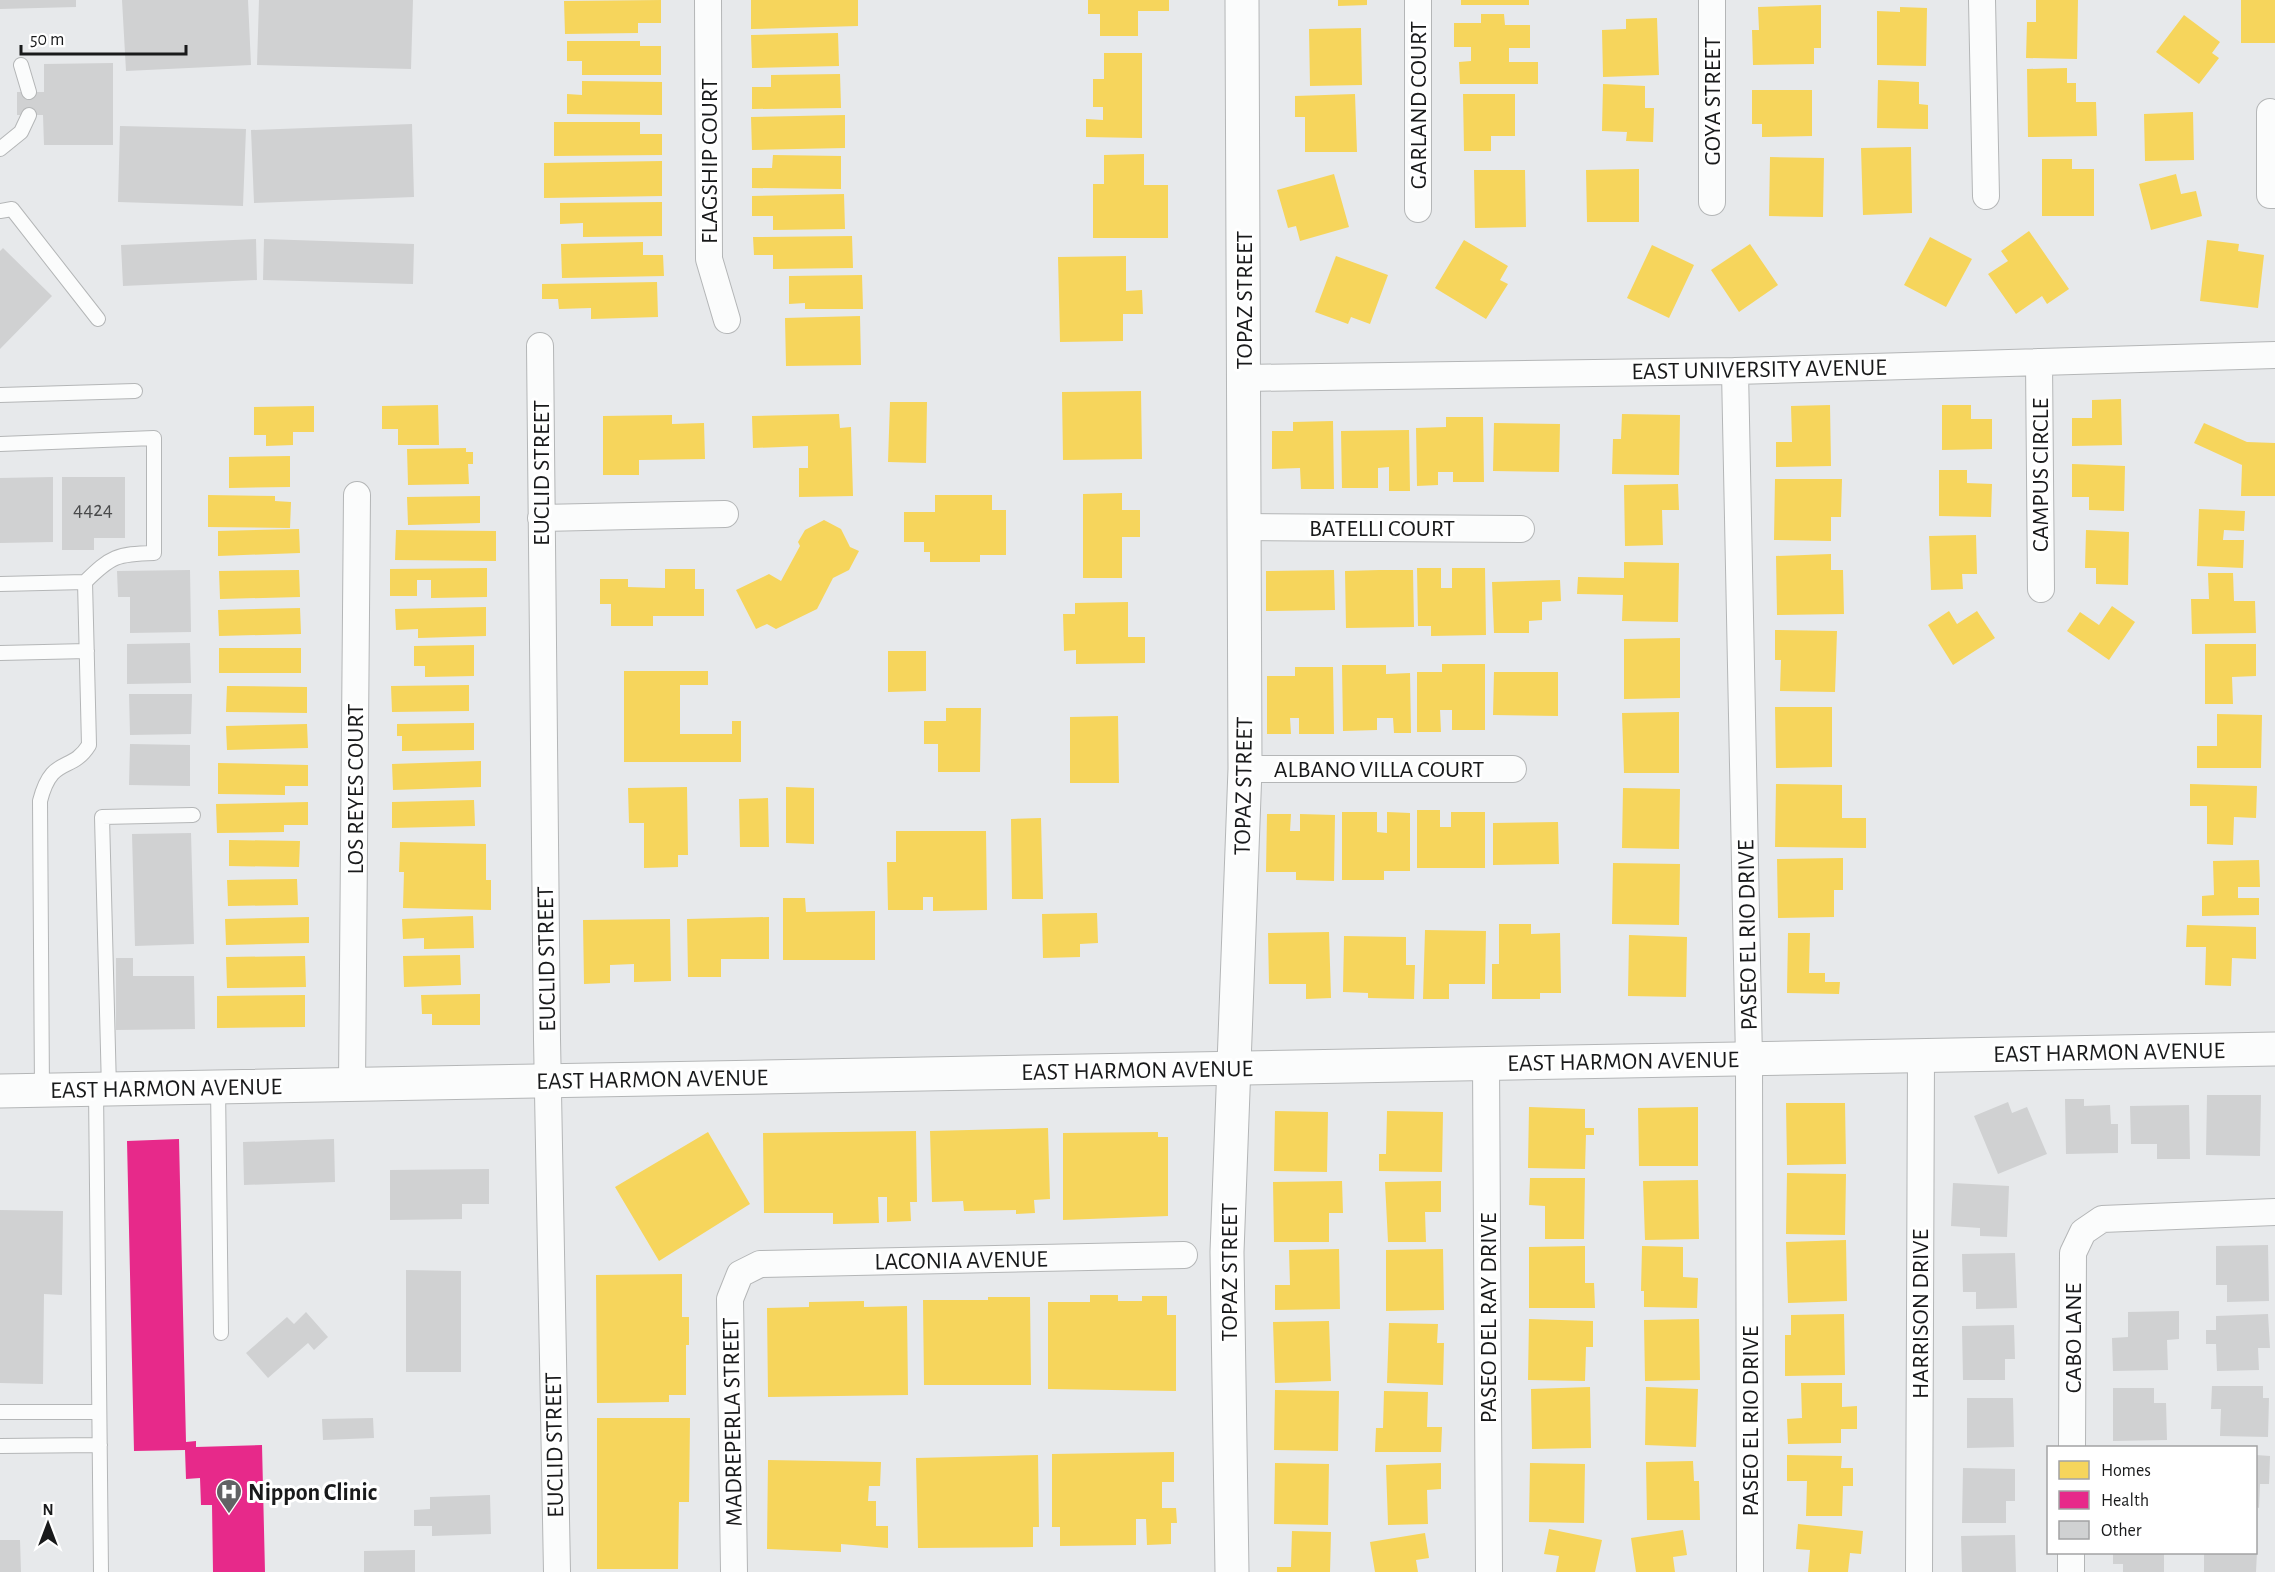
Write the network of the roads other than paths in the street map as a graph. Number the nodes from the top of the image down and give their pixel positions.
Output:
1 (708, 0) edge
2 (1242, 0) edge
3 (1418, 0) edge
4 (1712, 0) edge
5 (1982, 0) edge
6 (21, 65) dead end
7 (28, 92) dead end
8 (2270, 112) dead end
9 (29, 115) dead end
10 (0, 149) edge
11 (2272, 195) edge
12 (1986, 196) dead end
13 (1712, 202) dead end
14 (1418, 209) dead end
15 (0, 211) edge
16 (98, 319) dead end
17 (727, 320) dead end
18 (540, 346) dead end
19 (2275, 355) edge
20 (2039, 362) junction
21 (1735, 371) junction
22 (1244, 378) junction
23 (135, 391) dead end
24 (0, 395) edge
25 (0, 444) edge
26 (357, 495) dead end
27 (725, 514) dead end
28 (541, 518) junction
29 (1244, 526) junction
30 (1521, 529) dead end
31 (85, 582) junction
32 (0, 584) edge
33 (2041, 589) dead end
34 (87, 651) junction
35 (0, 654) edge
36 (1245, 769) junction
37 (1513, 769) dead end
38 (193, 815) dead end
39 (2275, 1049) edge
40 (1921, 1056) junction
41 (1749, 1059) junction
42 (1486, 1063) junction
43 (1234, 1068) junction
44 (548, 1081) junction
45 (352, 1084) junction
46 (218, 1086) junction
47 (103, 1089) junction
48 (42, 1090) junction
49 (0, 1091) edge
50 (2275, 1212) edge
51 (1185, 1255) dead end
52 (740, 1274) joint
53 (221, 1333) dead end
54 (0, 1412) edge
55 (99, 1412) junction
56 (100, 1445) junction
57 (0, 1446) edge
58 (2072, 1446) edge
59 (2071, 1554) edge
60 (101, 1572) edge
61 (557, 1572) edge
62 (734, 1572) edge
63 (1232, 1572) edge
64 (1490, 1572) edge
65 (1750, 1572) edge
66 (1919, 1572) edge
67 (2071, 1572) edge

1 - 17 street, FLAGSHIP COURT
2 - 22 main road, TOPAZ STREET
3 - 14 street, GARLAND COURT
4 - 13 street, GOYA STREET
5 - 12 street
6 - 7 lane
8 - 11 street
9 - 10 lane
15 - 16 lane
18 - 28 street, EUCLID STREET
19 - 20 street, EAST UNIVERSITY AVENUE
20 - 21 street, EAST UNIVERSITY AVENUE
20 - 33 street, CAMPUS CIRCLE
21 - 22 street, EAST UNIVERSITY AVENUE
21 - 41 street, PASEO EL RIO DRIVE
22 - 29 main road, TOPAZ STREET
23 - 24 lane
25 - 31 lane
26 - 45 street, LOS REYES COURT
27 - 28 street
28 - 44 street, EUCLID STREET
29 - 30 street, BATELLI COURT
29 - 36 main road, TOPAZ STREET
31 - 32 lane
31 - 34 lane
34 - 35 lane
34 - 48 lane
36 - 37 street, ALBANO VILLA COURT
36 - 43 main road, TOPAZ STREET
38 - 47 lane
39 - 40 main road, EAST HARMON AVENUE
40 - 41 main road, EAST HARMON AVENUE
40 - 66 street, HARRISON DRIVE
41 - 42 main road, EAST HARMON AVENUE
41 - 65 street, PASEO EL RIO DRIVE
42 - 43 main road, EAST HARMON AVENUE
42 - 64 street, PASEO DEL RAY DRIVE
43 - 44 main road, EAST HARMON AVENUE
43 - 63 main road, TOPAZ STREET
44 - 45 main road, EAST HARMON AVENUE
44 - 61 street, EUCLID STREET
45 - 46 main road, EAST HARMON AVENUE
46 - 47 main road, EAST HARMON AVENUE
46 - 53 lane
47 - 48 main road, EAST HARMON AVENUE
47 - 55 lane
48 - 49 main road, EAST HARMON AVENUE
50 - 58 street, CABO LANE
51 - 52 street, LACONIA AVENUE
52 - 62 street, MADREPERLA STREET
54 - 55 lane
55 - 56 lane
56 - 57 lane
56 - 60 lane
59 - 67 street

